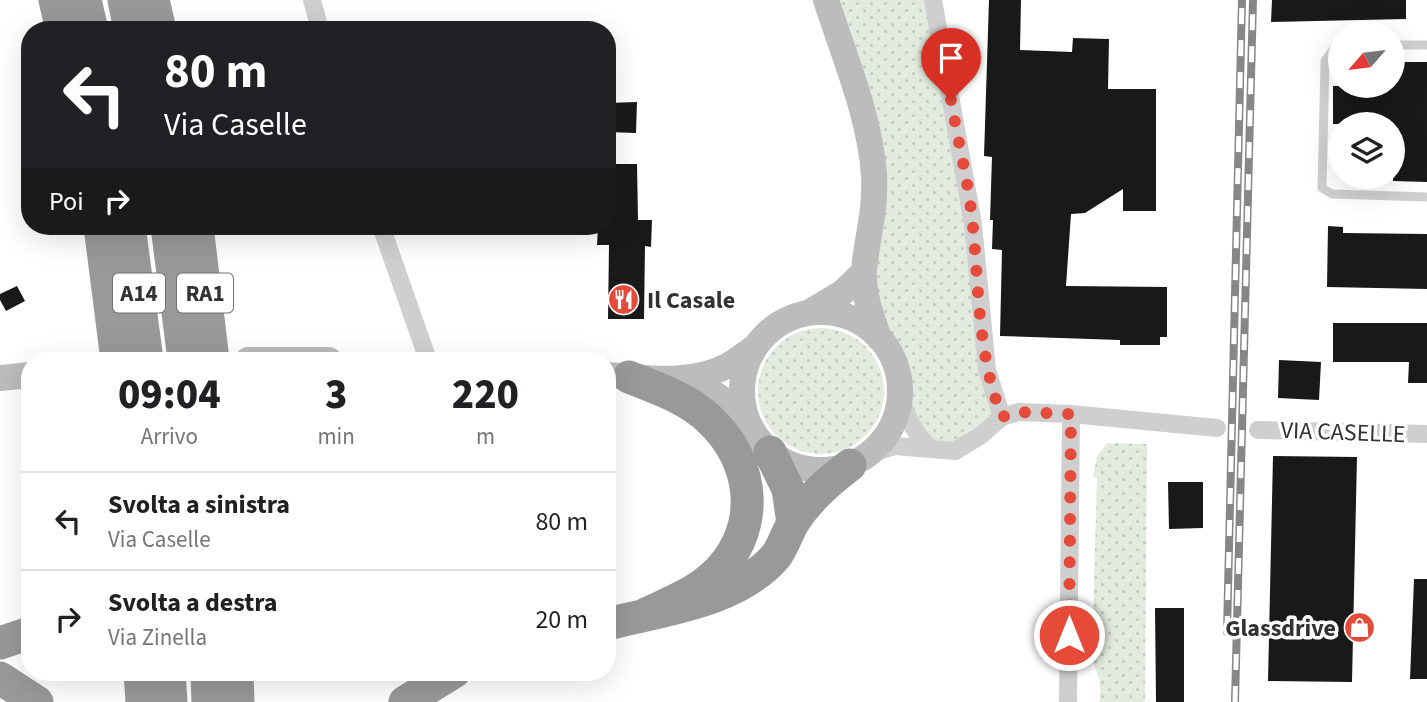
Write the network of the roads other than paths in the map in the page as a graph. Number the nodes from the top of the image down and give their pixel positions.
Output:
1 (55, 0) edge
2 (85, 0) edge
3 (124, 0) edge
4 (153, 0) edge
5 (169, 0) edge
6 (312, 0) edge
7 (826, 0) edge
8 (933, 0) edge
9 (60, 21) edge
10 (90, 21) edge
11 (129, 21) edge
12 (158, 21) edge
13 (171, 21) edge
14 (318, 21) edge
15 (1427, 45) edge
16 (1405, 46) edge
17 (1328, 57) edge
18 (1427, 197) edge
19 (101, 235) edge
20 (130, 235) edge
21 (168, 235) edge
22 (198, 235) edge
23 (385, 235) edge
24 (864, 272) junction
25 (207, 304) junction
26 (112, 313) junction
27 (808, 313) junction
28 (879, 338) junction
29 (755, 347) junction
30 (107, 352) edge
31 (116, 352) edge
32 (146, 352) edge
33 (183, 352) edge
34 (213, 352) edge
35 (228, 352) edge
36 (425, 352) edge
37 (21, 376) edge
38 (618, 376) edge
39 (0, 378) edge
40 (678, 379) junction
41 (899, 395) junction
42 (1071, 414) junction
43 (1002, 417) junction
44 (747, 419) junction
45 (1217, 428) dead end
46 (1258, 429) dead end
47 (1427, 434) edge
48 (931, 448) junction
49 (770, 452) junction
50 (860, 459) junction
51 (793, 523) junction
52 (646, 614) junction
53 (616, 622) edge
54 (21, 636) edge
55 (0, 643) edge
56 (0, 678) edge
57 (141, 681) edge
58 (170, 681) edge
59 (207, 681) edge
60 (237, 681) edge
61 (439, 681) edge
62 (37, 702) edge
63 (142, 702) edge
64 (171, 702) edge
65 (208, 702) edge
66 (238, 702) edge
67 (405, 702) edge
68 (1068, 702) edge

1 - 9 highway
2 - 10 highway
3 - 11 highway
4 - 12 highway
5 - 13 highway
6 - 14 street
7 - 24 main road
8 - 43 street
15 - 16 lane
17 - 18 lane
19 - 26 highway
20 - 32 highway, A14
21 - 33 highway, A14
22 - 25 highway, RA1
23 - 36 street
24 - 27 main road
24 - 28 main road
25 - 34 highway, RA1
25 - 35 highway
26 - 30 highway
26 - 31 highway
27 - 28 main road
27 - 29 main road
28 - 41 main road
29 - 40 main road
29 - 44 main road
37 - 39 main road
38 - 40 main road
38 - 52 highway
40 - 44 main road
41 - 48 street
41 - 50 main road
42 - 43 street
42 - 45 street
42 - 68 street
43 - 48 street
44 - 49 main road
46 - 47 street, VIA CASELLE
48 - 50 street
49 - 50 main road
49 - 51 highway
50 - 51 highway
51 - 52 highway
52 - 53 highway
54 - 55 highway
56 - 62 highway
57 - 63 highway
58 - 64 highway
59 - 65 highway
60 - 66 highway
61 - 67 highway

